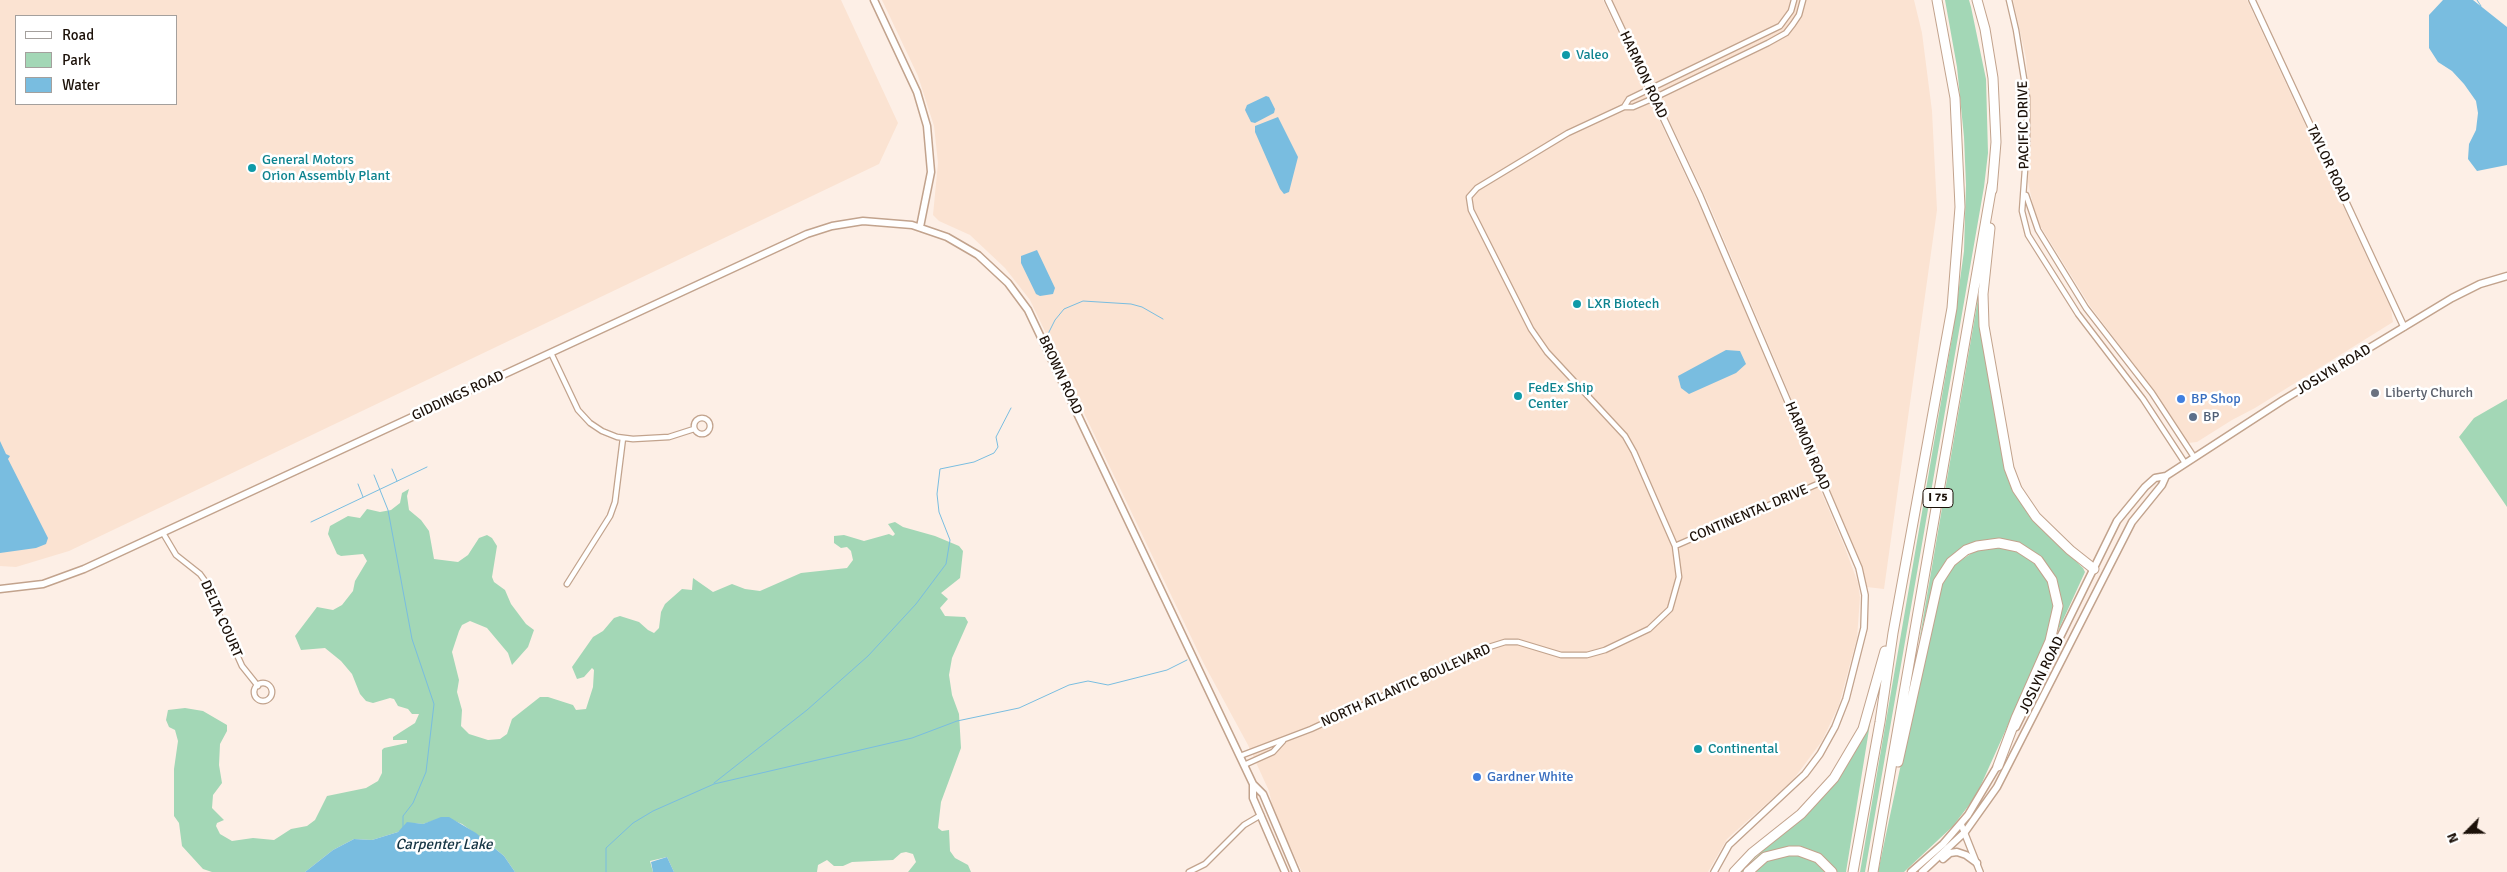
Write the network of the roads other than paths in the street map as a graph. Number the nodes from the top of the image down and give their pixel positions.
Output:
1 (874, 0) edge
2 (1608, 0) edge
3 (1794, 0) edge
4 (1803, 0) edge
5 (1937, 0) edge
6 (1976, 0) edge
7 (2009, 0) edge
8 (2252, 0) edge
9 (1650, 90) junction
10 (1654, 98) junction
11 (1624, 107) junction
12 (1992, 185) junction
13 (2024, 191) junction
14 (920, 227) junction
15 (2507, 276) edge
16 (2098, 324) junction
17 (2404, 327) junction
18 (2090, 330) junction
19 (551, 353) junction
20 (2154, 397) junction
21 (2145, 403) junction
22 (694, 429) dead end
23 (623, 438) junction
24 (2194, 457) junction
25 (2185, 463) junction
26 (2166, 476) junction
27 (1822, 482) junction
28 (2117, 521) junction
29 (2126, 532) junction
30 (163, 533) junction
31 (1675, 546) junction
32 (2094, 569) junction
33 (2101, 583) junction
34 (567, 584) dead end
35 (0, 589) edge
36 (1893, 632) junction
37 (258, 686) dead end
38 (1283, 741) junction
39 (1240, 756) junction
40 (1244, 765) junction
41 (1998, 766) junction
42 (1253, 784) junction
43 (1885, 811) junction
44 (1271, 813) junction
45 (1261, 815) junction
46 (1961, 824) junction
47 (1965, 832) junction
48 (1976, 863) junction
49 (1925, 870) edge
50 (1189, 872) edge
51 (1285, 872) edge
52 (1296, 872) edge
53 (1714, 872) edge
54 (1734, 872) edge
55 (1748, 872) edge
56 (1832, 872) edge
57 (1853, 872) edge
58 (1873, 872) edge
59 (1911, 872) edge
60 (1980, 872) edge

1 - 14 main road
2 - 9 street, HARMON ROAD
3 - 9 street, NORTH ATLANTIC BOULEVARD
4 - 10 street, NORTH ATLANTIC BOULEVARD
5 - 36 highway, I 75
6 - 12 highway, I 75
7 - 13 street, PACIFIC DRIVE
8 - 17 street, TAYLOR ROAD
9 - 10 street, HARMON ROAD
9 - 11 street, NORTH ATLANTIC BOULEVARD
10 - 11 street, NORTH ATLANTIC BOULEVARD
10 - 27 street, HARMON ROAD
11 - 31 street, NORTH ATLANTIC BOULEVARD
12 - 32 highway
12 - 43 highway, I 75
13 - 16 street, PACIFIC DRIVE
13 - 18 street, PACIFIC DRIVE
14 - 19 main road, GIDDINGS ROAD
14 - 39 main road, BROWN ROAD
15 - 17 main road, JOSLYN ROAD
16 - 18 street
16 - 20 street, PACIFIC DRIVE
17 - 24 main road, JOSLYN ROAD
18 - 21 street, PACIFIC DRIVE
19 - 23 street
19 - 30 main road, GIDDINGS ROAD
20 - 21 street
20 - 24 street, PACIFIC DRIVE
21 - 25 street, PACIFIC DRIVE
22 - 23 street
23 - 34 street
24 - 25 main road, JOSLYN ROAD
25 - 26 main road, JOSLYN ROAD
26 - 28 main road, JOSLYN ROAD
26 - 29 main road, JOSLYN ROAD
27 - 31 street, CONTINENTAL DRIVE
27 - 53 street, HARMON ROAD
28 - 29 main road
28 - 32 main road, JOSLYN ROAD
29 - 33 main road, JOSLYN ROAD
30 - 35 main road, GIDDINGS ROAD
30 - 37 street, DELTA COURT
31 - 38 street, NORTH ATLANTIC BOULEVARD
32 - 33 main road
32 - 41 main road, JOSLYN ROAD
33 - 47 main road, JOSLYN ROAD
36 - 54 highway
36 - 57 highway, I 75
38 - 39 street, NORTH ATLANTIC BOULEVARD
38 - 40 street, NORTH ATLANTIC BOULEVARD
39 - 40 main road, BROWN ROAD
40 - 42 main road, BROWN ROAD
41 - 43 highway
41 - 46 main road, JOSLYN ROAD
42 - 44 main road, BROWN ROAD
42 - 45 main road, BROWN ROAD
43 - 58 highway, I 75
44 - 45 main road
44 - 52 main road, BROWN ROAD
45 - 50 street
45 - 51 main road, BROWN ROAD
46 - 47 street
46 - 59 main road, JOSLYN ROAD
47 - 48 street
47 - 49 main road, JOSLYN ROAD
48 - 49 main road
48 - 60 street
55 - 56 highway

